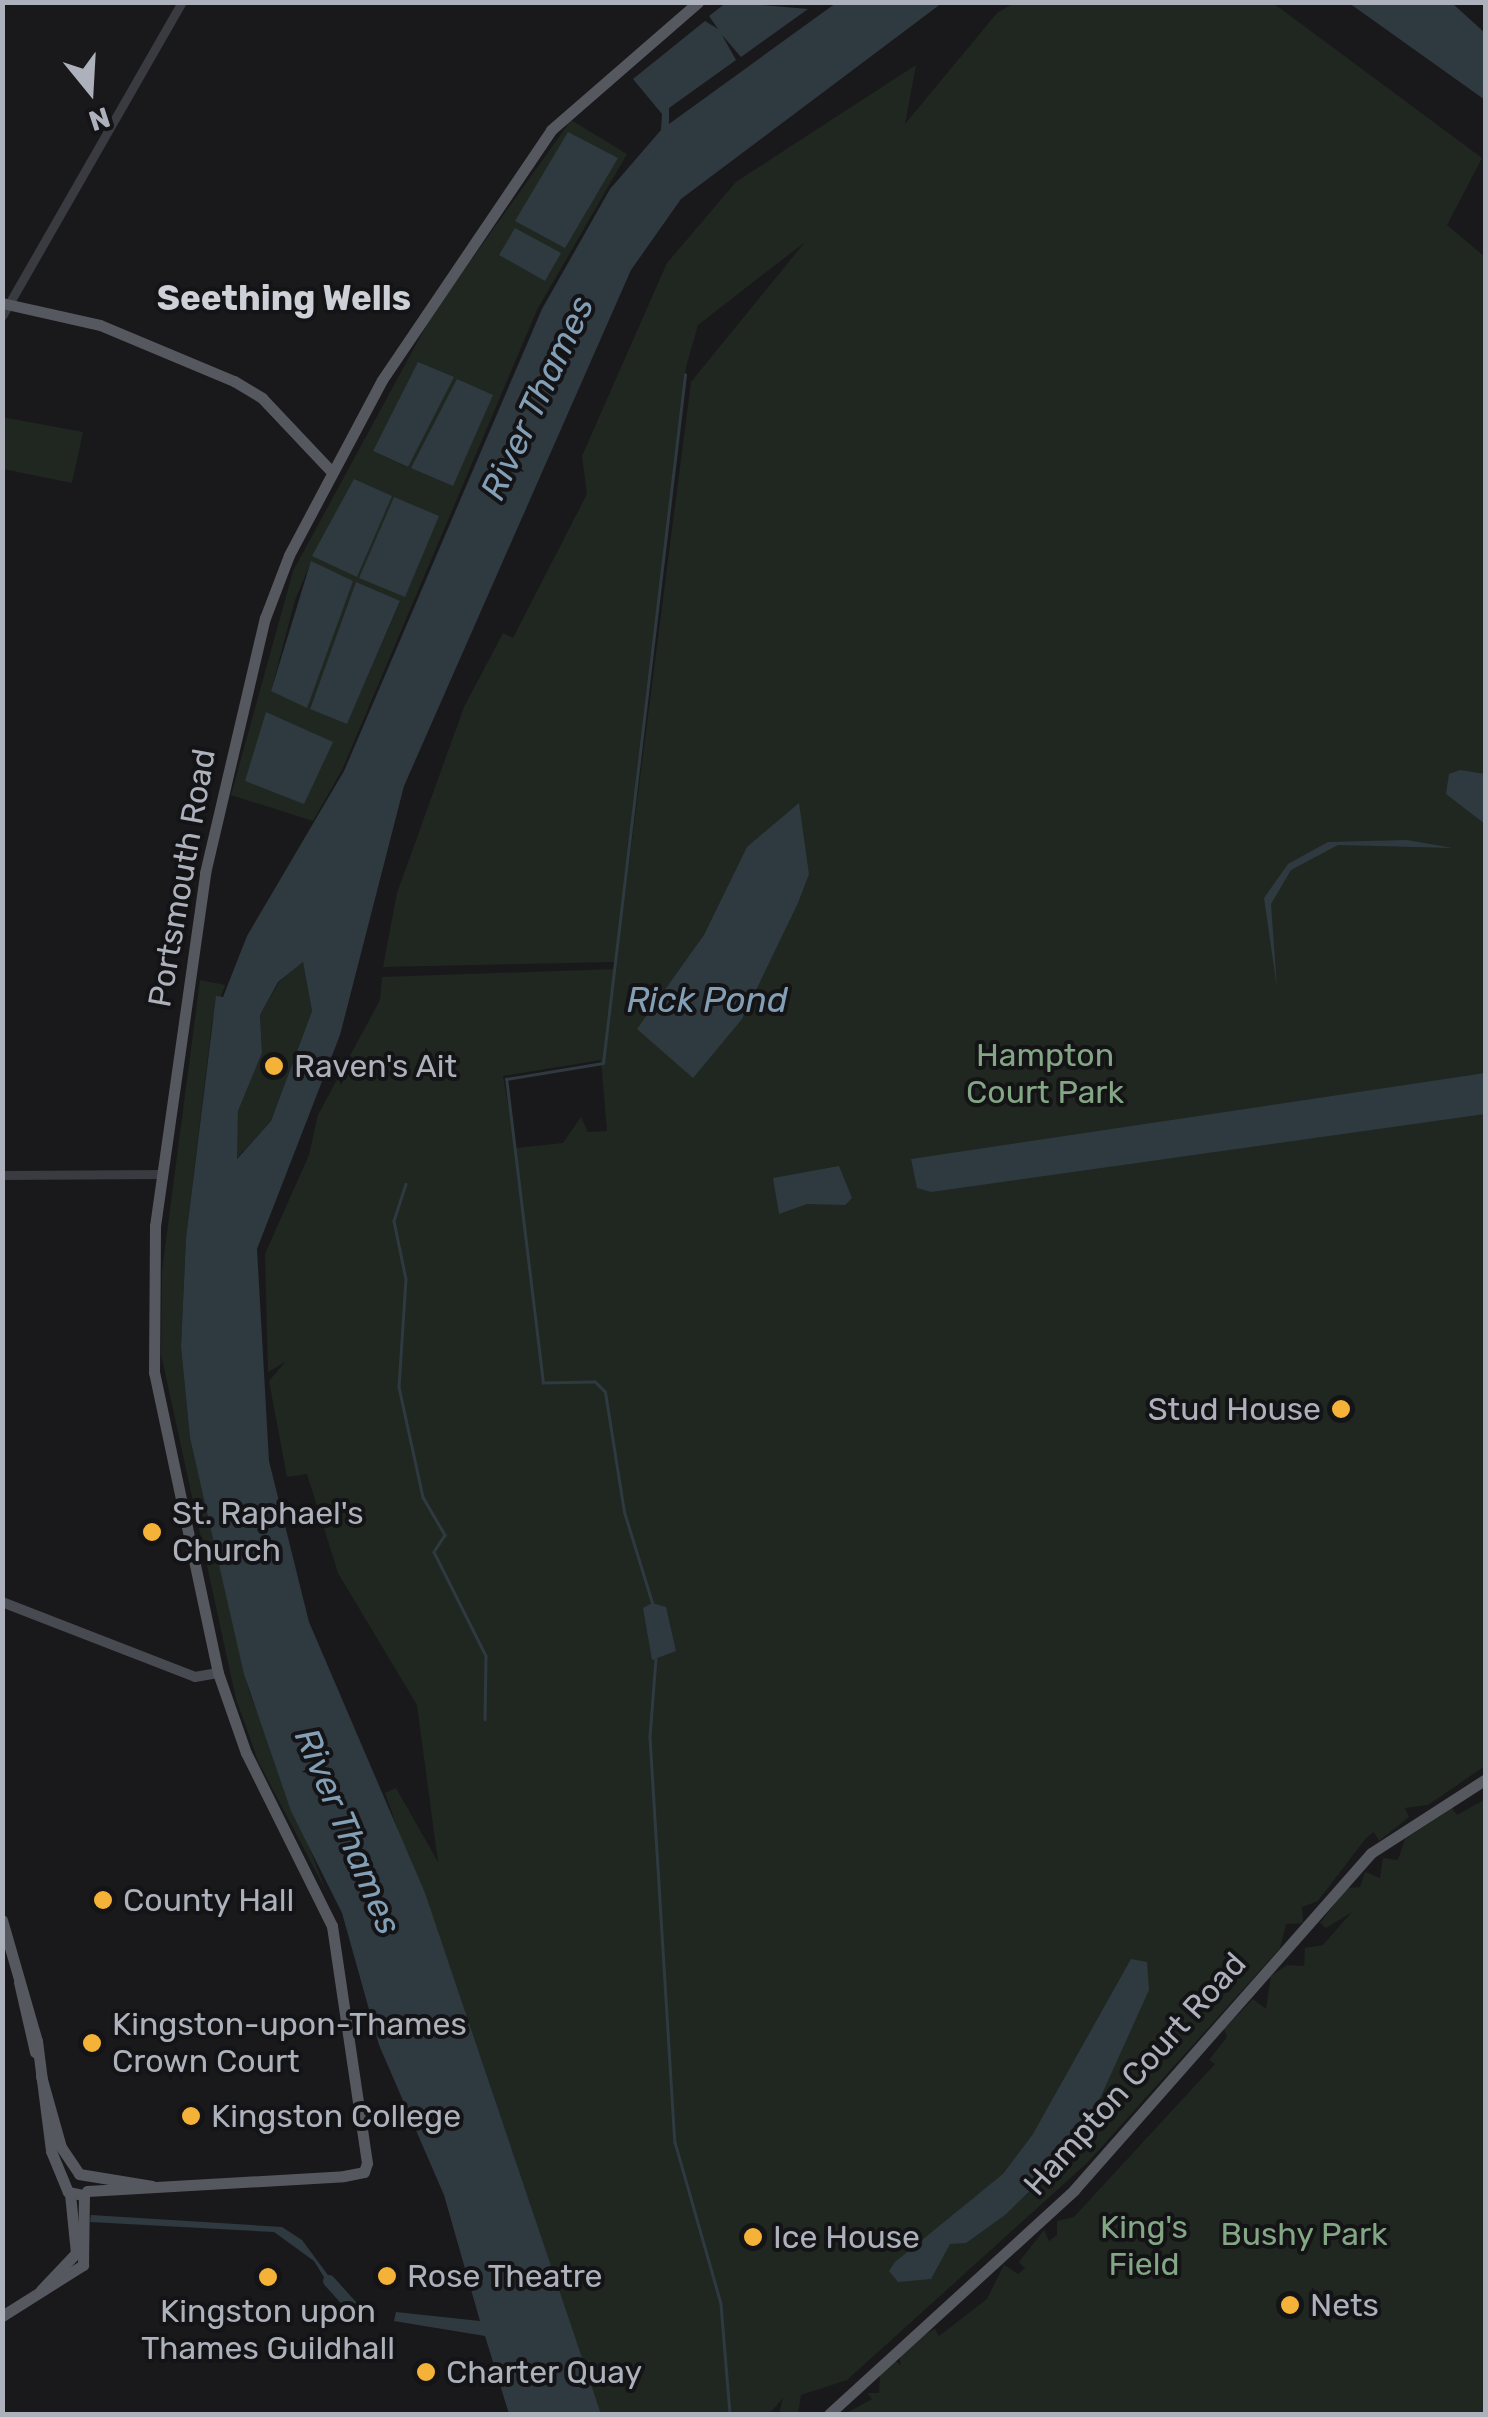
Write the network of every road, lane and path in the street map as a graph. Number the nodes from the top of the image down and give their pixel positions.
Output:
1 (182, 2) edge
2 (698, 2) edge
3 (4, 308) edge
4 (331, 471) junction
5 (161, 1174) junction
6 (2, 1175) edge
7 (2, 1602) edge
8 (218, 1673) junction
9 (1486, 1779) edge
10 (2, 1920) edge
11 (40, 2072) junction
12 (85, 2185) junction
13 (67, 2189) junction
14 (30, 2301) junction
15 (2, 2316) edge
16 (830, 2414) edge

1 - 3 street
2 - 4 main road, Portsmouth Road
3 - 4 main road
4 - 5 main road, Portsmouth Road
5 - 6 street
5 - 8 main road, Portsmouth Road
7 - 8 main road
8 - 12 main road, Portsmouth Road
9 - 16 main road, Hampton Court Road
10 - 11 main road
11 - 12 main road
11 - 13 main road
12 - 13 main road
12 - 13 main road
12 - 14 main road
13 - 14 main road
14 - 15 main road

